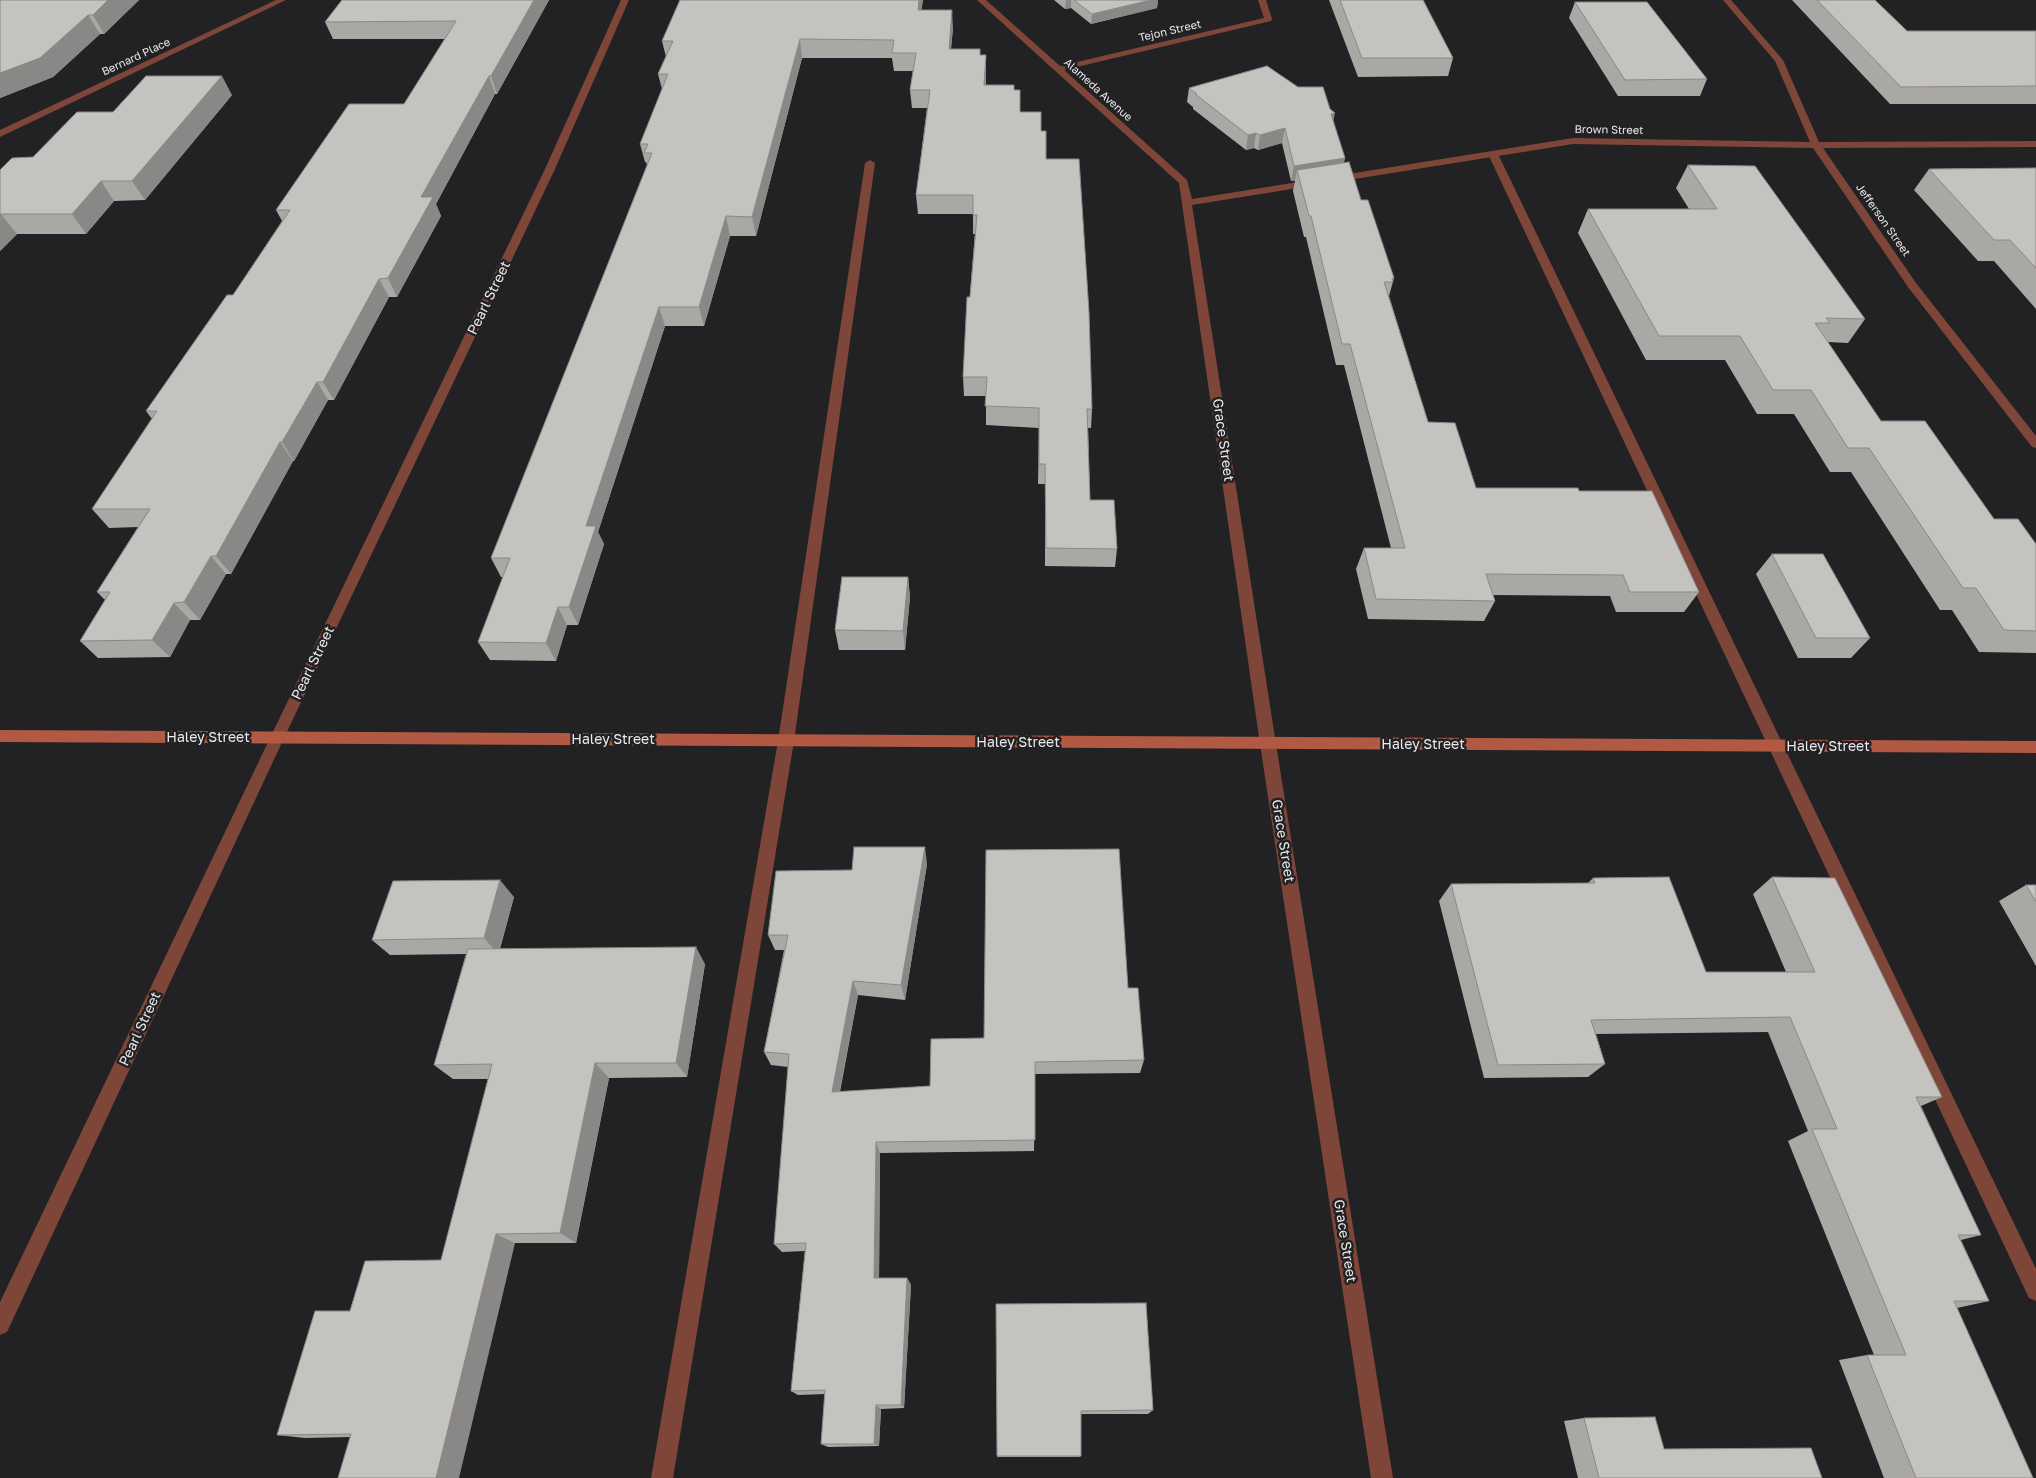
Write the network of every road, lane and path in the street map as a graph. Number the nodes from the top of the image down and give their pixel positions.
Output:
1 (282, 0) edge
2 (625, 0) edge
3 (981, 0) edge
4 (1262, 0) edge
5 (1727, 0) edge
6 (1059, 69) junction
7 (0, 134) edge
8 (2036, 144) edge
9 (1816, 145) junction
10 (1493, 154) junction
11 (870, 163) dead end
12 (1188, 203) junction
13 (2036, 444) edge
14 (0, 736) edge
15 (277, 738) junction
16 (786, 741) junction
17 (1268, 744) junction
18 (1775, 746) junction
19 (2036, 747) edge
20 (2036, 1291) edge
21 (0, 1326) edge
22 (662, 1478) edge
23 (1382, 1478) edge

1 - 7 street, Bernard Place
2 - 15 street, Pearl Street
3 - 6 street, Alameda Avenue
4 - 6 street, Tejon Street
5 - 9 street, Jefferson Street
6 - 12 street, Alameda Avenue
8 - 9 street, Brown Street
9 - 10 street, Brown Street
9 - 13 street, Jefferson Street
10 - 12 street, Brown Street
10 - 18 street
11 - 16 street
12 - 17 street, Grace Street
14 - 15 main road, Haley Street
15 - 16 main road, Haley Street
15 - 21 street, Pearl Street
16 - 17 main road, Haley Street
16 - 22 street
17 - 18 main road, Haley Street
17 - 23 street, Grace Street
18 - 19 main road, Haley Street
18 - 20 street

